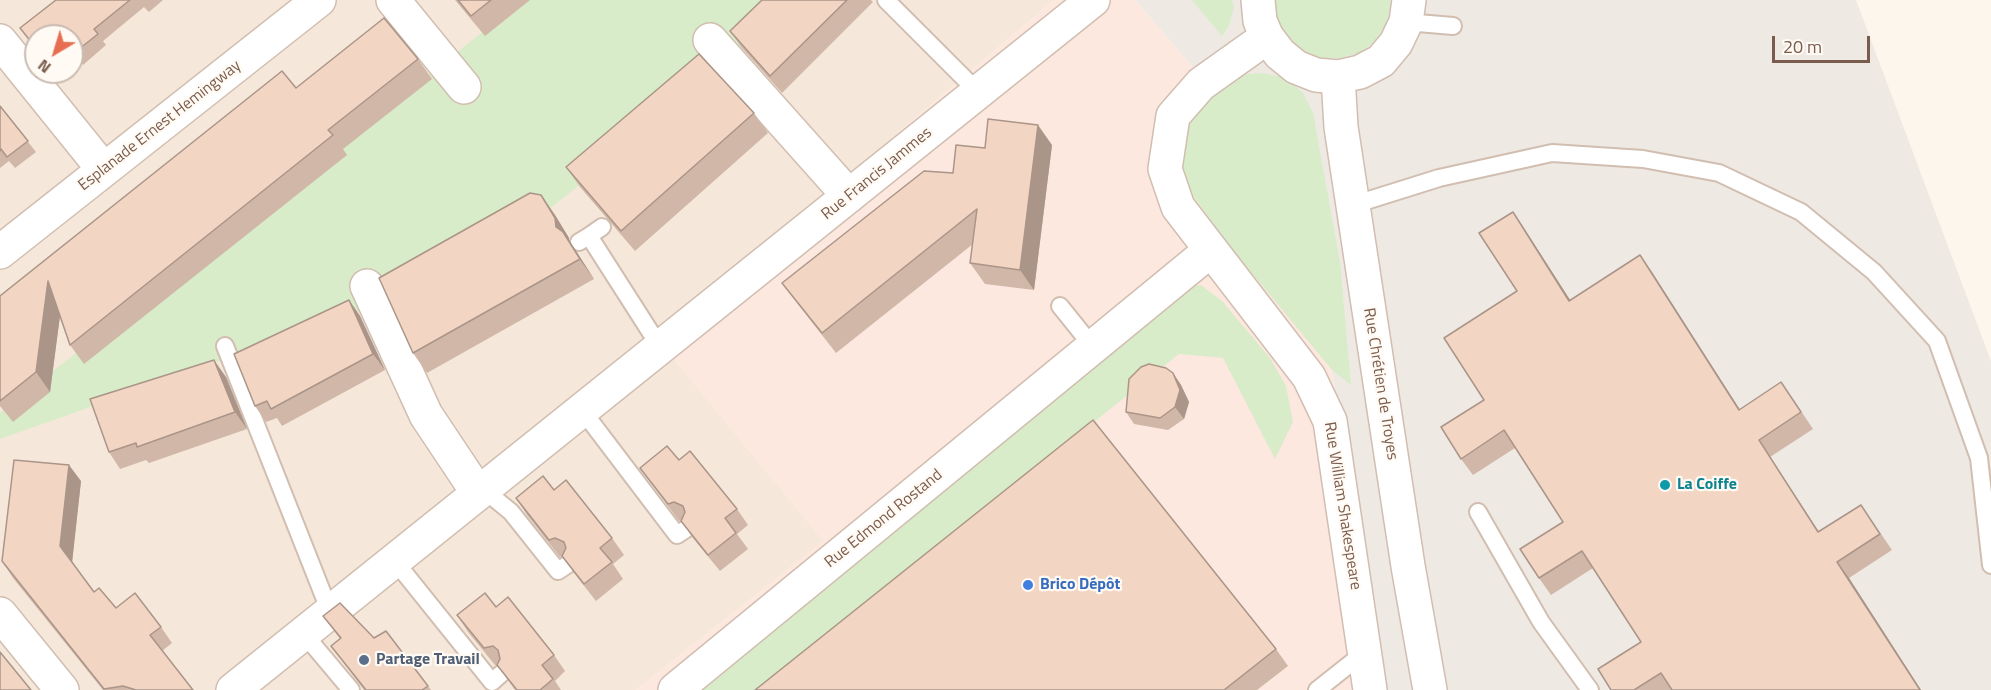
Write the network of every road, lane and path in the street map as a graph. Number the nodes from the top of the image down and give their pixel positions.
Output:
1 (319, 0) edge
2 (393, 0) edge
3 (886, 0) edge
4 (1093, 0) edge
5 (1258, 0) edge
6 (1408, 11) edge
7 (1454, 26) dead end
8 (1267, 37) junction
9 (0, 40) edge
10 (710, 40) dead end
11 (1338, 77) junction
12 (464, 87) dead end
13 (978, 92) junction
14 (104, 170) junction
15 (849, 196) junction
16 (1353, 205) junction
17 (590, 235) dead end
18 (1211, 250) junction
19 (0, 252) edge
20 (367, 286) dead end
21 (1060, 306) dead end
22 (225, 346) dead end
23 (660, 347) junction
24 (1093, 347) junction
25 (582, 410) junction
26 (481, 491) junction
27 (1479, 512) dead end
28 (686, 529) edge
29 (394, 561) junction
30 (1991, 565) edge
31 (567, 566) edge
32 (330, 612) junction
33 (0, 614) edge
34 (304, 634) junction
35 (1365, 652) junction
36 (502, 673) edge
37 (62, 690) edge
38 (233, 690) edge
39 (351, 690) edge
40 (675, 690) edge
41 (1317, 690) edge
42 (1370, 690) edge
43 (1430, 690) edge
44 (1590, 690) edge

1 - 14 street, Esplanade Ernest Hemingway
2 - 12 street
3 - 13 lane
4 - 13 street, Rue Francis Jammes
5 - 8 street
6 - 7 lane
6 - 11 street
8 - 11 street
8 - 18 street
9 - 14 street
10 - 15 street
11 - 16 street, Rue Chrétien de Troyes
13 - 15 street, Rue Francis Jammes
14 - 19 street, Esplanade Ernest Hemingway
15 - 23 street, Rue Francis Jammes
16 - 30 lane
16 - 43 street, Rue Chrétien de Troyes
17 - 23 lane
18 - 24 street, Rue Edmond Rostand
18 - 35 street, Rue William Shakespeare
20 - 26 street
21 - 24 lane
22 - 32 lane
23 - 25 street, Rue Francis Jammes
24 - 40 street, Rue Edmond Rostand
25 - 26 street, Rue Francis Jammes
25 - 28 lane
26 - 29 street, Rue Francis Jammes
26 - 31 lane
27 - 44 lane
29 - 32 street, Rue Francis Jammes
29 - 36 lane
32 - 34 street, Rue Francis Jammes
33 - 37 street
34 - 38 street, Rue Francis Jammes
34 - 39 lane
35 - 41 lane
35 - 42 street, Rue William Shakespeare

